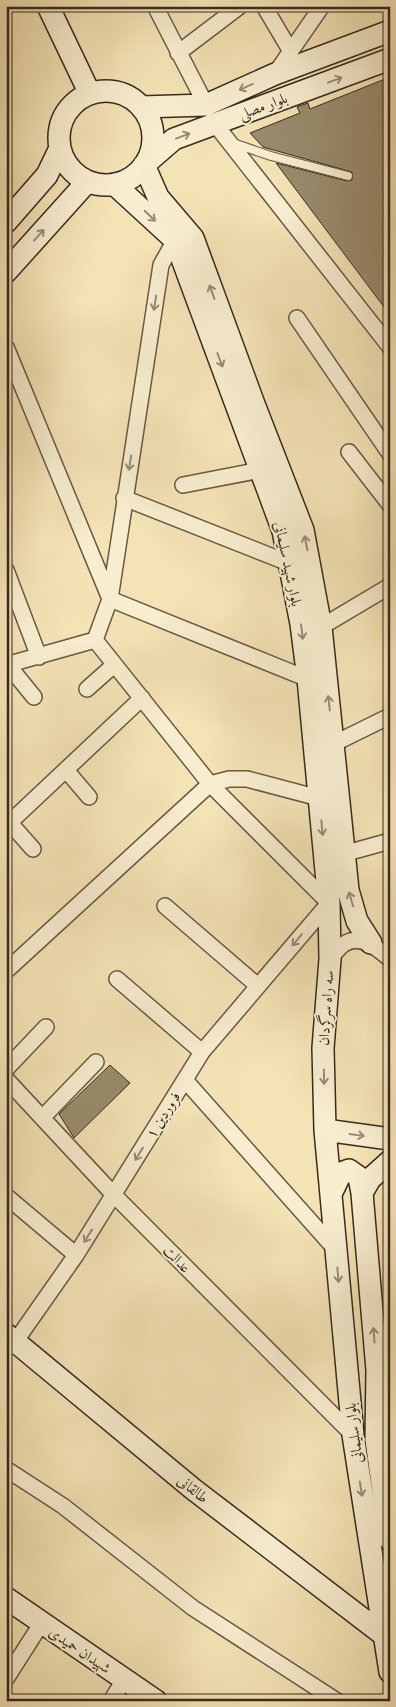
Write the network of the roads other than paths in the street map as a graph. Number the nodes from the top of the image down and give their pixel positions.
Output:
1 (48, 6) edge
2 (155, 6) edge
3 (240, 6) edge
4 (264, 6) edge
5 (322, 6) edge
6 (390, 31) edge
7 (290, 50) junction
8 (178, 53) junction
9 (390, 59) edge
10 (275, 74) junction
11 (90, 94) junction
12 (206, 105) junction
13 (141, 108) junction
14 (215, 124) junction
15 (229, 141) junction
16 (60, 148) junction
17 (144, 165) junction
18 (348, 176) dead end
19 (87, 182) junction
20 (114, 184) junction
21 (6, 222) edge
22 (175, 240) junction
23 (6, 272) edge
24 (297, 318) dead end
25 (388, 342) edge
26 (6, 347) edge
27 (349, 452) dead end
28 (390, 454) edge
29 (261, 470) junction
30 (183, 485) dead end
31 (124, 498) junction
32 (390, 505) edge
33 (291, 564) junction
34 (6, 570) edge
35 (390, 586) edge
36 (110, 598) junction
37 (321, 627) junction
38 (95, 640) junction
39 (39, 657) junction
40 (7, 665) edge
41 (114, 665) junction
42 (308, 679) junction
43 (87, 688) dead end
44 (34, 698) dead end
45 (142, 698) junction
46 (390, 716) edge
47 (333, 744) junction
48 (66, 770) junction
49 (210, 784) junction
50 (90, 797) dead end
51 (319, 798) junction
52 (8, 824) edge
53 (390, 841) edge
54 (33, 849) dead end
55 (343, 854) junction
56 (329, 903) junction
57 (165, 906) dead end
58 (371, 943) junction
59 (330, 959) junction
60 (390, 959) edge
61 (6, 971) edge
62 (117, 980) dead end
63 (258, 986) junction
64 (46, 1028) dead end
65 (202, 1052) junction
66 (96, 1062) dead end
67 (6, 1069) edge
68 (6, 1079) edge
69 (184, 1080) junction
70 (43, 1118) junction
71 (325, 1130) junction
72 (390, 1139) edge
73 (390, 1161) edge
74 (332, 1192) junction
75 (362, 1193) junction
76 (114, 1194) junction
77 (6, 1196) edge
78 (336, 1250) junction
79 (76, 1255) junction
80 (11, 1338) edge
81 (353, 1436) junction
82 (6, 1469) edge
83 (387, 1509) edge
84 (390, 1540) edge
85 (6, 1598) edge
86 (41, 1624) junction
87 (385, 1636) junction
88 (390, 1672) edge
89 (6, 1679) edge
90 (124, 1680) junction
91 (111, 1701) edge
92 (156, 1701) edge
93 (337, 1701) edge

1 - 11 main road
2 - 8 street
3 - 8 street
4 - 7 street
5 - 7 street
6 - 10 main road, بلوار مصلی
7 - 10 street
8 - 12 street
14 -> 9 main road, بلوار مصلی
10 -> 12 main road, بلوار مصلی
11 - 13 main road
11 - 16 main road
12 - 13 main road, بلوار مصلی
13 - 17 main road
14 - 15 street
17 -> 14 main road, بلوار مصلی
15 - 18 lane
15 - 25 street
16 - 19 main road
16 - 21 main road
17 - 20 main road
37 -> 17 main road, بلوار شهید سلیمانی
19 - 20 main road
23 -> 19 main road
20 -> 22 main road, بلوار شهید سلیمانی
22 -> 29 main road, بلوار شهید سلیمانی
22 -> 31 street
24 - 28 street
26 - 36 street
27 - 32 street
29 - 30 street
29 - 33 main road, بلوار شهید سلیمانی
31 - 33 street
31 - 36 street
33 -> 42 main road, بلوار شهید سلیمانی
34 - 39 street
35 - 37 street
36 - 38 street
36 - 42 street
47 -> 37 main road, بلوار شهید سلیمانی
38 - 39 street
38 - 41 street
39 - 40 street
40 - 44 street
41 - 43 street
41 - 45 street
42 - 51 main road, بلوار شهید سلیمانی
45 - 48 street
45 - 49 street
46 - 47 street
47 - 55 main road, بلوار شهید سلیمانی
48 - 50 street
48 - 52 street
49 - 51 street
49 - 56 street
49 - 61 street
51 -> 56 main road, بلوار شهید سلیمانی
52 - 54 street
53 - 55 street
58 -> 55 main road, بلوار شهید سلیمانی
56 - 59 main road, بلوار شهید سلیمانی
56 -> 63 street, فروردین ۱
57 - 63 street
58 - 59 street, سه راه سرگردان
58 - 60 street
59 -> 71 main road, سه راه سرگردان
62 - 65 street
63 - 65 street, فروردین ۱
64 - 67 street
65 - 69 street, فروردین ۱
66 - 70 street
68 - 70 street, عدالت
69 -> 76 street, فروردین ۱
69 - 78 street
70 - 76 street, عدالت
71 -> 72 main road
71 - 74 main road, سه راه سرگردان
73 - 75 main road
74 - 75 main road
74 - 78 main road, بلوار سلیمانی
83 -> 75 main road, بلوار سلیمانی
76 -> 79 street, فروردین ۱
76 - 81 street, عدالت
77 - 79 street
78 -> 81 main road, بلوار سلیمانی
79 - 80 street, فروردین ۱
80 - 87 main road, طالقانی
81 -> 87 main road, بلوار سلیمانی
82 - 93 street
83 - 84 main road, بلوار سلیمانی
85 - 86 main road, شهیدان حمیدی
86 - 89 street
86 - 90 main road, شهیدان حمیدی
87 - 88 main road, بلوار سلیمانی
90 - 91 street
90 - 92 main road, شهیدان حمیدی

